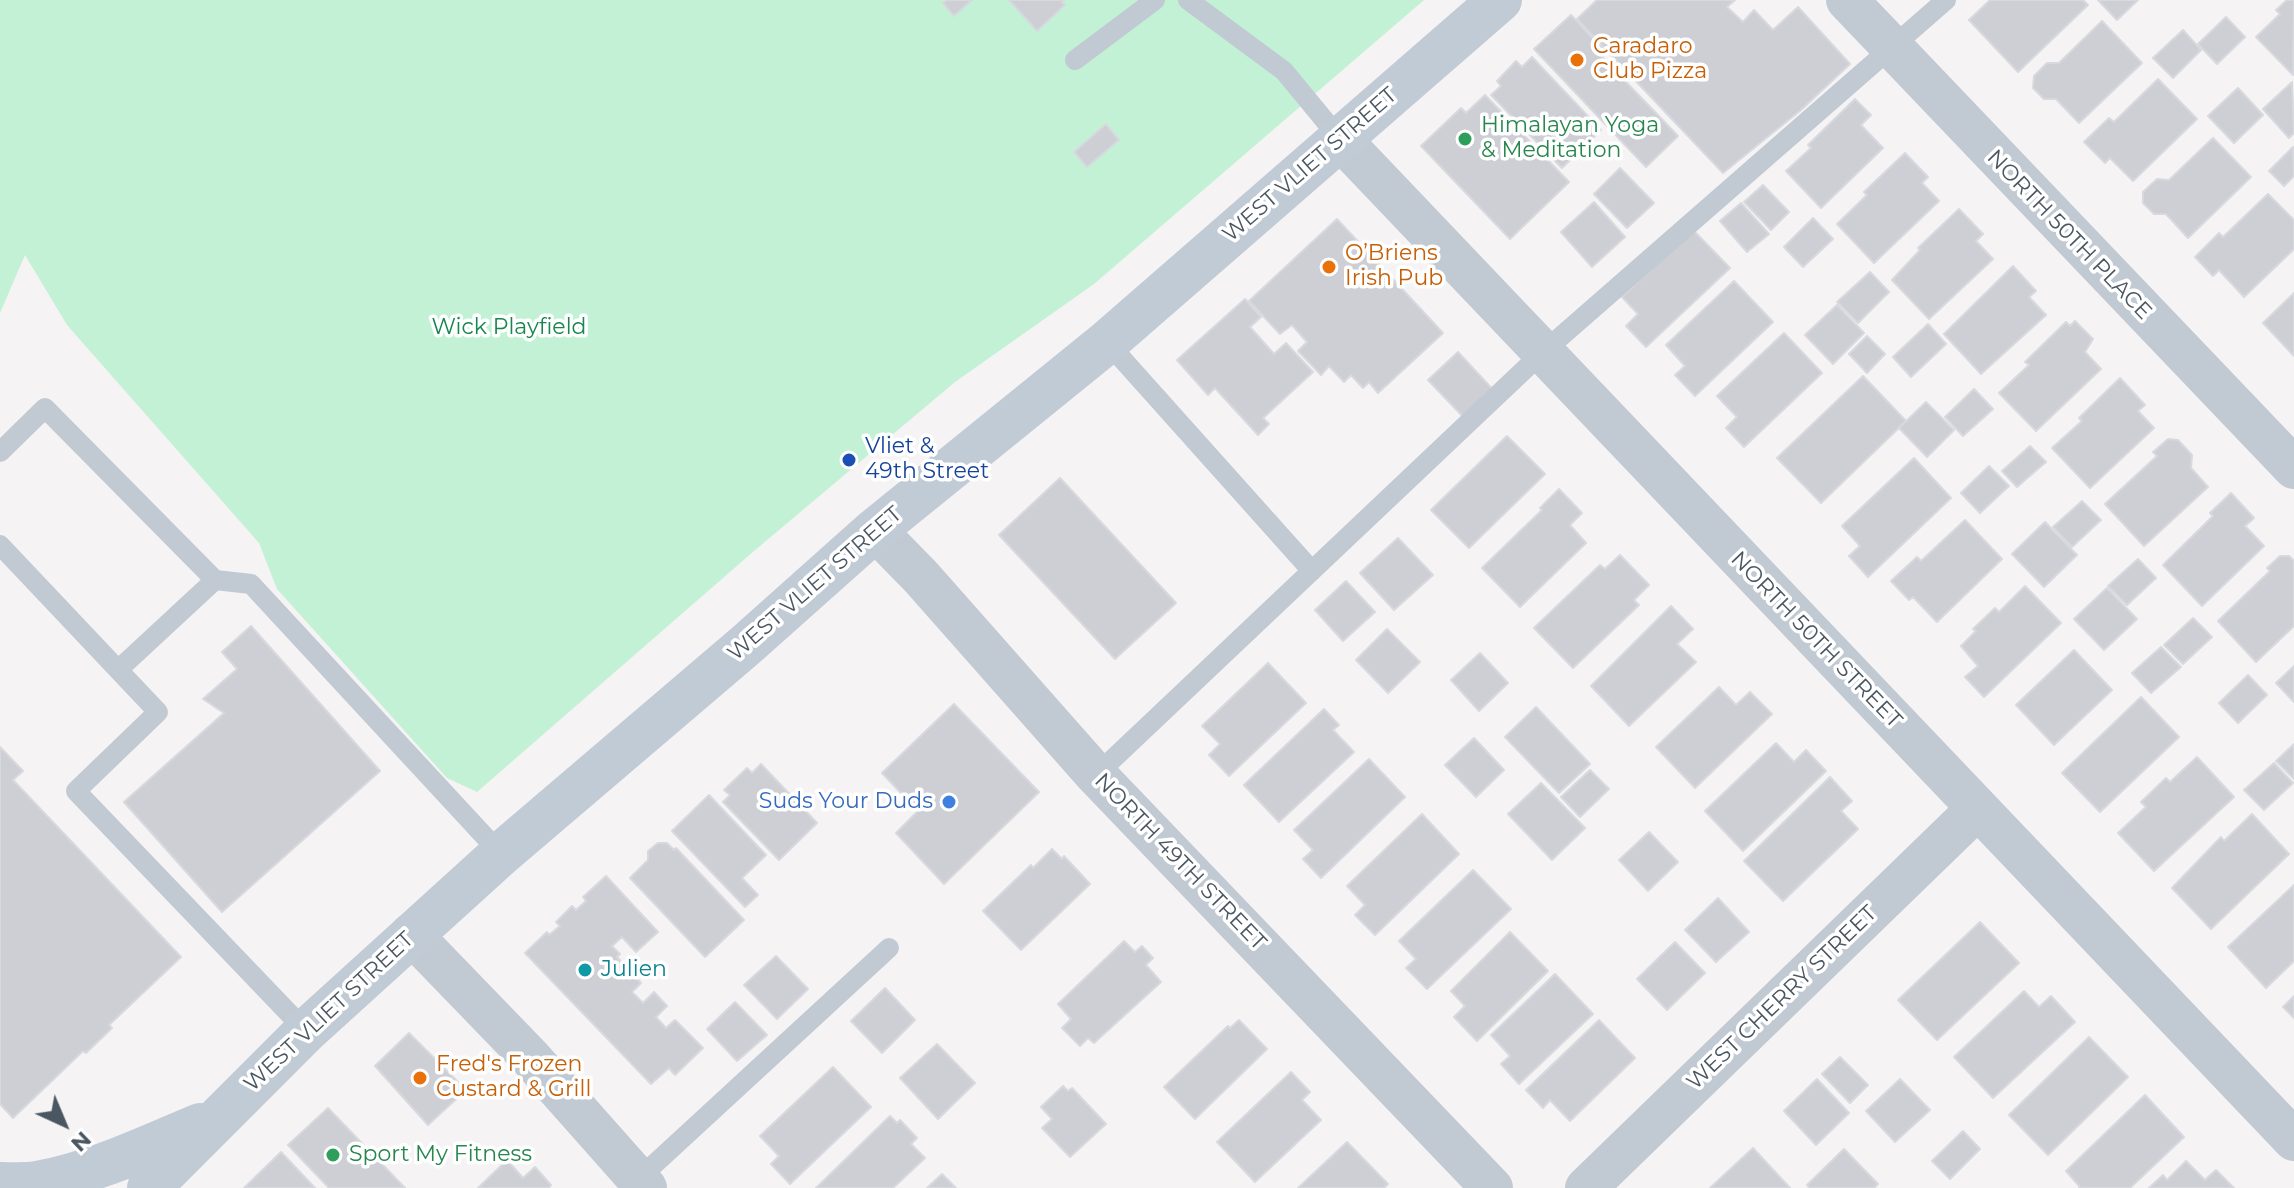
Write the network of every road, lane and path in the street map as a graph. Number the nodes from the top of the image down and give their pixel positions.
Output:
1 (1155, 0) edge
2 (1188, 0) edge
3 (1500, 0) edge
4 (1847, 0) edge
5 (1946, 0) edge
6 (1890, 48) junction
7 (1075, 60) dead end
8 (1340, 139) junction
9 (1107, 342) junction
10 (1542, 353) junction
11 (0, 452) edge
12 (2294, 468) edge
13 (875, 530) junction
14 (0, 545) edge
15 (1312, 571) junction
16 (215, 580) junction
17 (119, 669) junction
18 (1096, 775) junction
19 (1977, 809) junction
20 (501, 854) junction
21 (411, 934) junction
22 (889, 948) dead end
23 (306, 1031) junction
24 (217, 1118) junction
25 (2294, 1140) edge
26 (0, 1184) edge
27 (637, 1185) edge
28 (149, 1188) edge
29 (1492, 1188) edge
30 (1586, 1188) edge

1 - 7 lane
2 - 8 lane
3 - 8 street, WEST VLIET STREET
4 - 6 street, NORTH 50TH PLACE
5 - 6 lane
6 - 10 lane
6 - 12 street, NORTH 50TH PLACE
8 - 9 street, WEST VLIET STREET
8 - 10 street, NORTH 50TH STREET
9 - 13 street, WEST VLIET STREET
9 - 15 lane
10 - 15 lane
10 - 19 street, NORTH 50TH STREET
11 - 16 lane
13 - 18 street, NORTH 49TH STREET
13 - 20 street, WEST VLIET STREET
14 - 17 lane
15 - 18 lane
16 - 17 lane
16 - 20 lane
17 - 23 lane
18 - 29 street, NORTH 49TH STREET
19 - 25 street, NORTH 50TH STREET
19 - 30 street, WEST CHERRY STREET
20 - 21 street, WEST VLIET STREET
21 - 23 street, WEST VLIET STREET
21 - 27 street
22 - 27 lane
23 - 24 street, WEST VLIET STREET
24 - 26 street
24 - 28 street, WEST VLIET STREET

